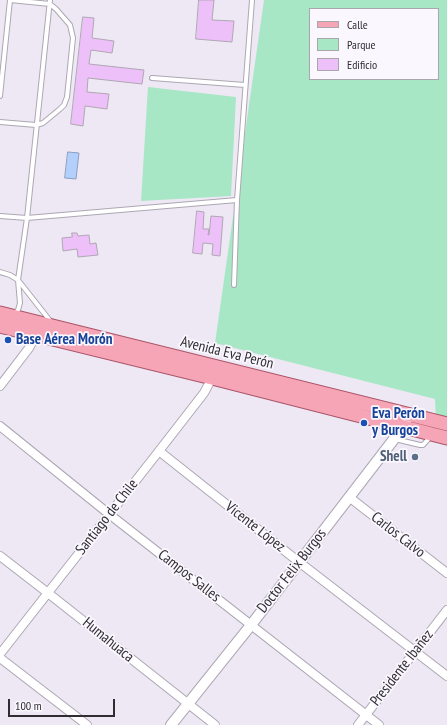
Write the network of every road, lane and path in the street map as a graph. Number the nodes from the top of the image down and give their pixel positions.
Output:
1 (10, 0) edge
2 (252, 0) edge
3 (50, 2) edge
4 (152, 78) dead end
5 (245, 85) junction
6 (0, 96) edge
7 (0, 122) edge
8 (36, 125) junction
9 (237, 200) junction
10 (0, 216) edge
11 (27, 218) junction
12 (0, 272) edge
13 (18, 280) junction
14 (234, 285) dead end
15 (4, 318) edge
16 (54, 327) junction
17 (36, 335) junction
18 (212, 378) junction
19 (0, 386) edge
20 (406, 420) junction
21 (447, 424) edge
22 (0, 426) edge
23 (433, 434) junction
24 (447, 438) edge
25 (394, 439) junction
26 (159, 451) junction
27 (349, 497) junction
28 (109, 514) junction
29 (0, 556) edge
30 (299, 562) junction
31 (447, 573) edge
32 (48, 593) junction
33 (447, 610) edge
34 (251, 625) junction
35 (415, 650) junction
36 (0, 654) edge
37 (0, 658) edge
38 (447, 676) edge
39 (188, 704) junction
40 (366, 715) junction
41 (87, 725) edge
42 (172, 725) edge
43 (215, 725) edge
44 (358, 725) edge
45 (379, 725) edge

1 - 3 lane
1 - 6 lane
2 - 5 lane
3 - 8 lane
3 - 8 lane
4 - 5 lane
5 - 9 lane
7 - 8 lane
8 - 11 lane
9 - 11 lane
9 - 14 lane
10 - 11 lane
11 - 13 lane
12 - 13 lane
13 - 15 lane
13 - 16 lane
15 - 16 main road, Avenida Eva Perón
15 - 17 main road, Avenida Eva Perón
16 - 20 main road, Avenida Eva Perón
17 - 18 main road, Avenida Eva Perón
17 - 19 street
18 - 20 main road, Avenida Eva Perón
18 - 26 street, Santiago de Chile
20 - 21 main road, Avenida Eva Perón
20 - 23 main road, Avenida Eva Perón
20 - 25 street, Doctor Felix Burgos
22 - 28 street, Campos Salles
23 - 24 main road, Avenida Eva Perón
23 - 25 lane
25 - 27 street, Doctor Felix Burgos
26 - 28 street, Santiago de Chile
26 - 30 street, Vicente López
27 - 30 street, Doctor Felix Burgos
27 - 31 street, Carlos Calvo
28 - 32 street, Santiago de Chile
28 - 34 street, Campos Salles
29 - 32 street, Humahuaca
30 - 34 street, Doctor Felix Burgos
30 - 35 street, Vicente López
32 - 36 street, Santiago de Chile
32 - 39 street, Humahuaca
33 - 35 street, Presidente Ibañez
34 - 39 street, Doctor Felix Burgos
34 - 40 street, Campos Salles
35 - 38 street, Vicente López
35 - 40 street, Presidente Ibañez
37 - 41 street
39 - 42 street, Doctor Felix Burgos
39 - 43 street, Humahuaca
40 - 44 street, Presidente Ibañez
40 - 45 street, Campos Salles

